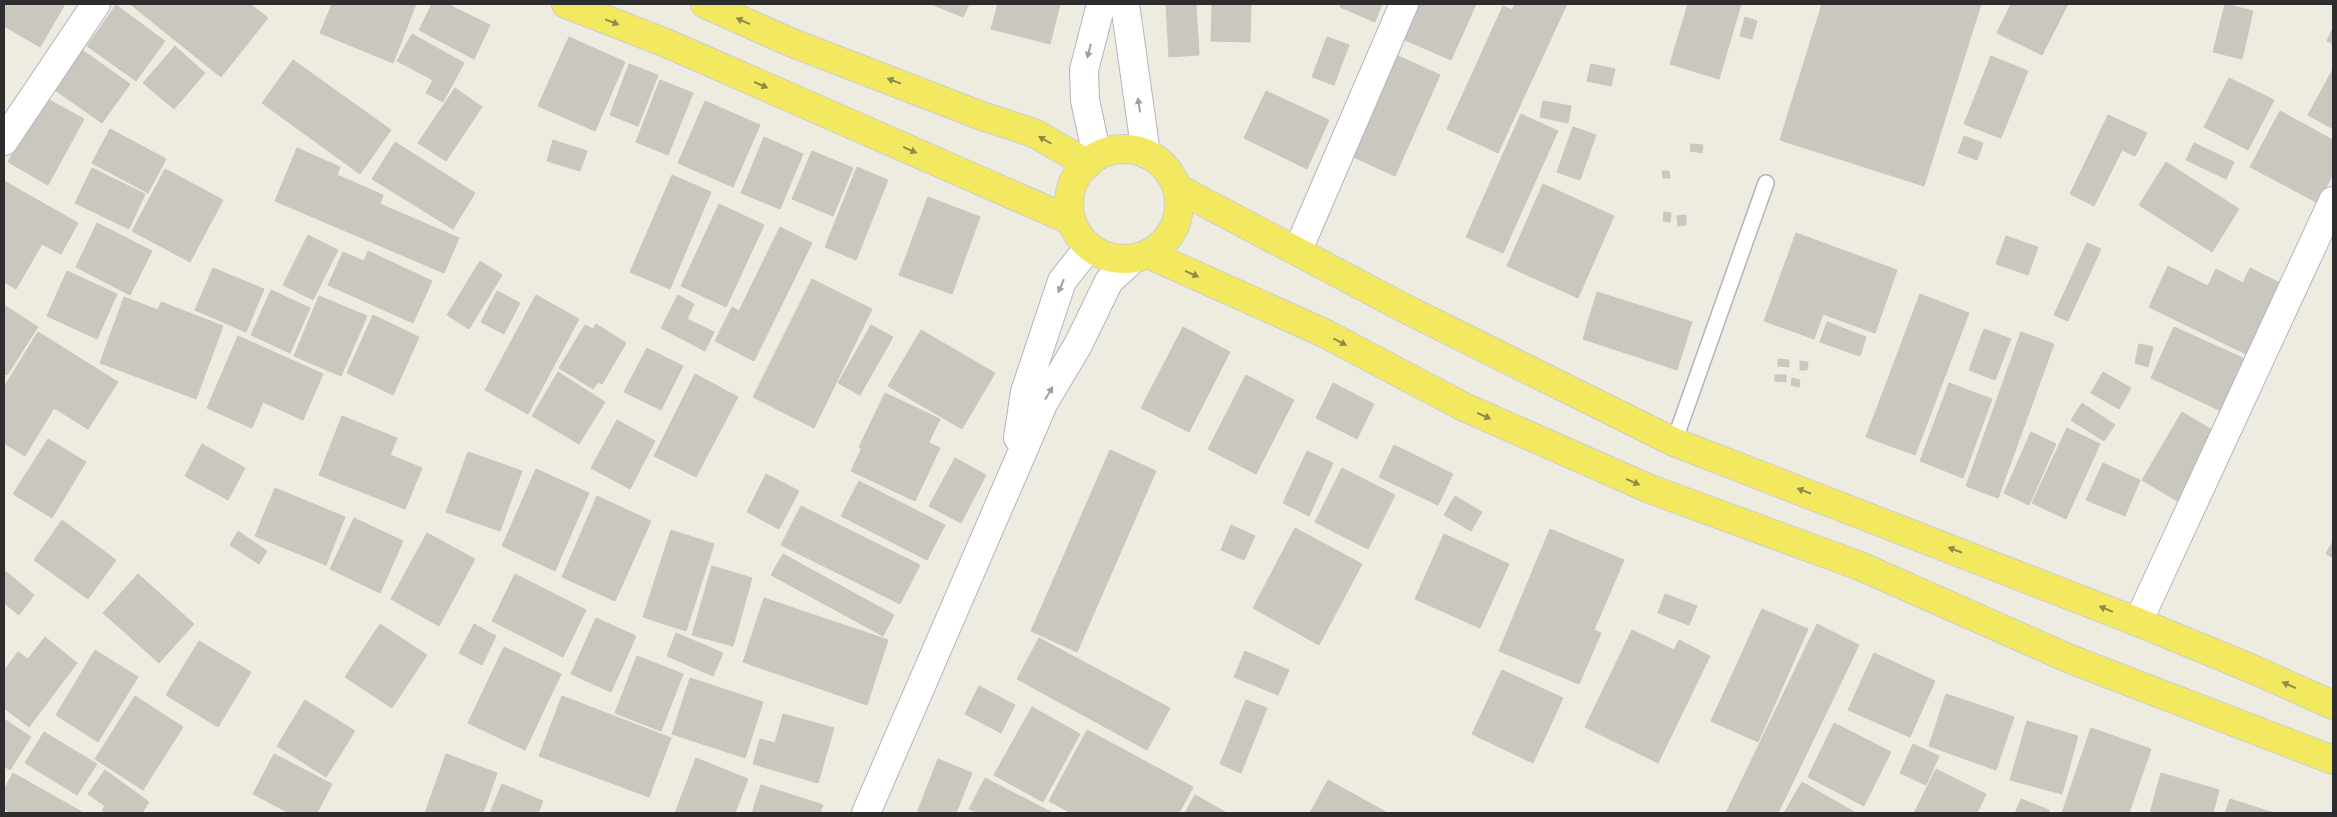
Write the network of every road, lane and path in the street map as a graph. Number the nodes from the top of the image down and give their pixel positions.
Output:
1 (96, 4) edge
2 (566, 4) edge
3 (705, 4) edge
4 (1101, 4) edge
5 (1125, 4) edge
6 (1404, 4) edge
7 (4, 141) edge
8 (1146, 154) junction
9 (1092, 160) junction
10 (1766, 183) dead end
11 (1177, 188) junction
12 (2333, 200) edge
13 (1072, 221) junction
14 (1089, 247) junction
15 (1298, 250) junction
16 (1140, 256) junction
17 (1674, 442) junction
18 (1013, 469) junction
19 (2138, 622) junction
20 (2333, 705) edge
21 (2333, 760) edge
22 (866, 813) edge

1 - 7 street
2 -> 13 main road
9 -> 3 main road
4 -> 9 street
8 -> 5 street
6 - 15 street
8 - 9 main road
8 - 11 main road
9 - 13 main road
10 - 17 lane
11 - 15 main road
11 - 16 main road
12 - 19 street
13 - 14 main road
14 - 16 main road
14 -> 18 street
15 - 17 main road
18 -> 16 street
16 -> 21 main road
19 -> 17 main road
18 - 22 street
20 -> 19 main road

